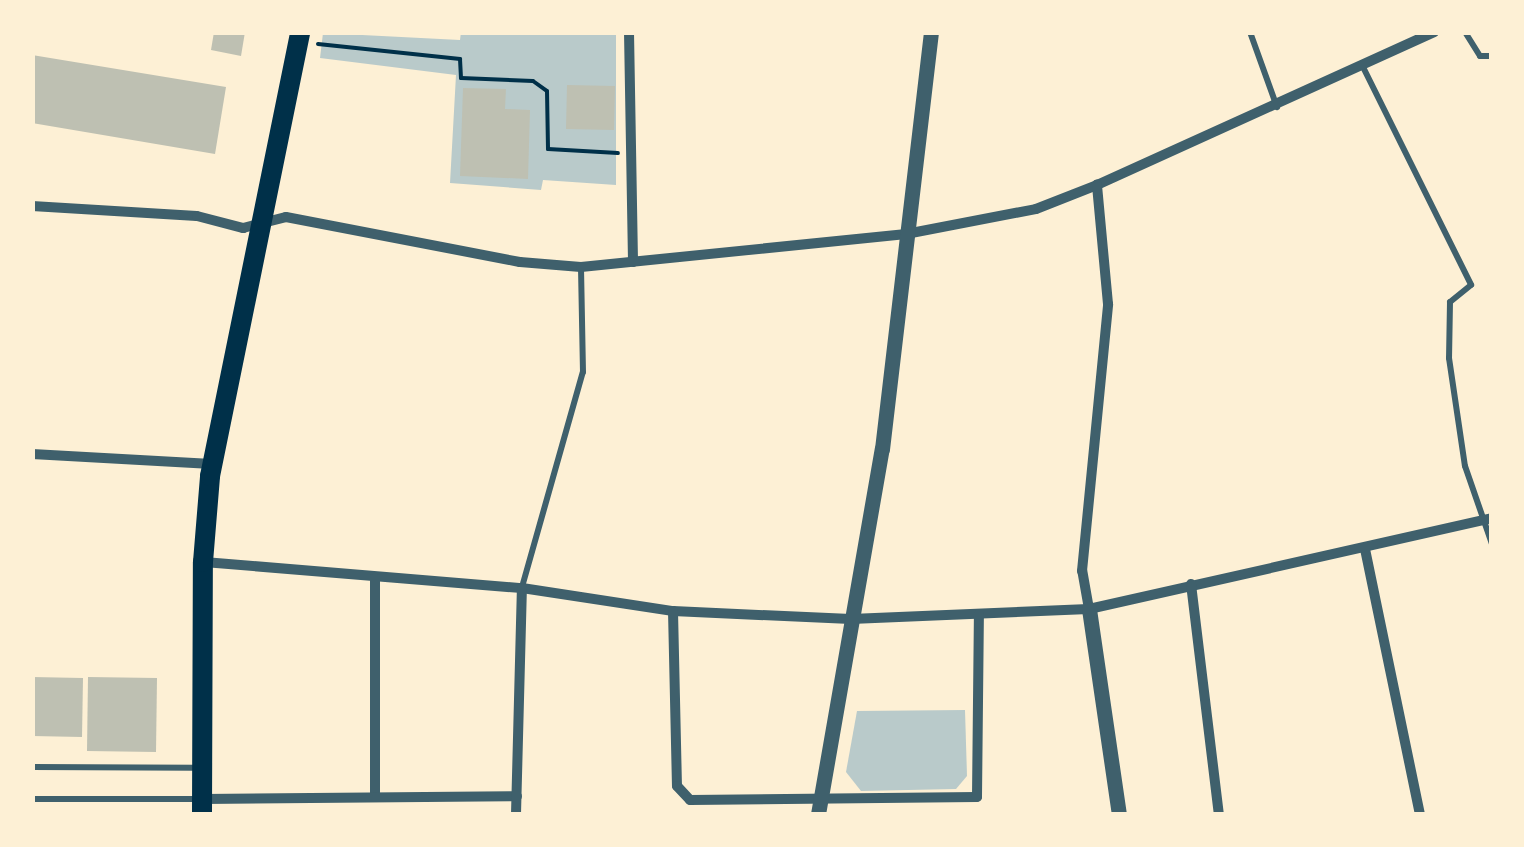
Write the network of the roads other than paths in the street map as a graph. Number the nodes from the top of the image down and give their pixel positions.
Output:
1 (630, 32) edge
2 (930, 32) edge
3 (1250, 32) edge
4 (1465, 32) edge
5 (1430, 34) edge
6 (299, 37) edge
7 (1492, 56) edge
8 (1364, 69) junction
9 (1277, 107) junction
10 (1097, 185) junction
11 (32, 206) edge
12 (262, 223) junction
13 (906, 234) junction
14 (633, 262) junction
15 (580, 267) junction
16 (32, 454) edge
17 (212, 464) junction
18 (1487, 519) edge
19 (1492, 544) edge
20 (1366, 549) junction
21 (202, 562) junction
22 (376, 578) junction
23 (1190, 584) junction
24 (522, 588) junction
25 (1089, 609) junction
26 (673, 611) junction
27 (979, 614) junction
28 (850, 619) junction
29 (32, 767) edge
30 (202, 768) junction
31 (375, 796) junction
32 (517, 796) junction
33 (32, 798) edge
34 (202, 807) edge
35 (819, 807) edge
36 (516, 814) edge
37 (1118, 814) edge
38 (1219, 814) edge
39 (1420, 814) edge

1 - 14 street
2 - 13 street
3 - 9 lane
4 - 7 lane
5 - 8 street
6 - 12 highway
8 - 9 street
8 - 18 lane
9 - 10 street
10 - 13 street
10 - 25 street
11 - 12 street
12 - 15 street
12 - 17 highway
13 - 14 street
13 - 28 street
14 - 15 street
15 - 24 lane
16 - 17 street
17 - 21 highway
18 - 19 lane
18 - 20 street
20 - 23 street
20 - 39 street
21 - 22 street
21 - 30 highway
22 - 24 street
22 - 31 street
23 - 25 street
23 - 38 street
24 - 26 street
24 - 32 street
25 - 27 street
25 - 37 street
26 - 28 street
26 - 35 street
27 - 28 street
27 - 35 street
28 - 35 street
29 - 30 lane
30 - 34 highway
31 - 32 street
31 - 34 street
32 - 36 street
33 - 34 lane

